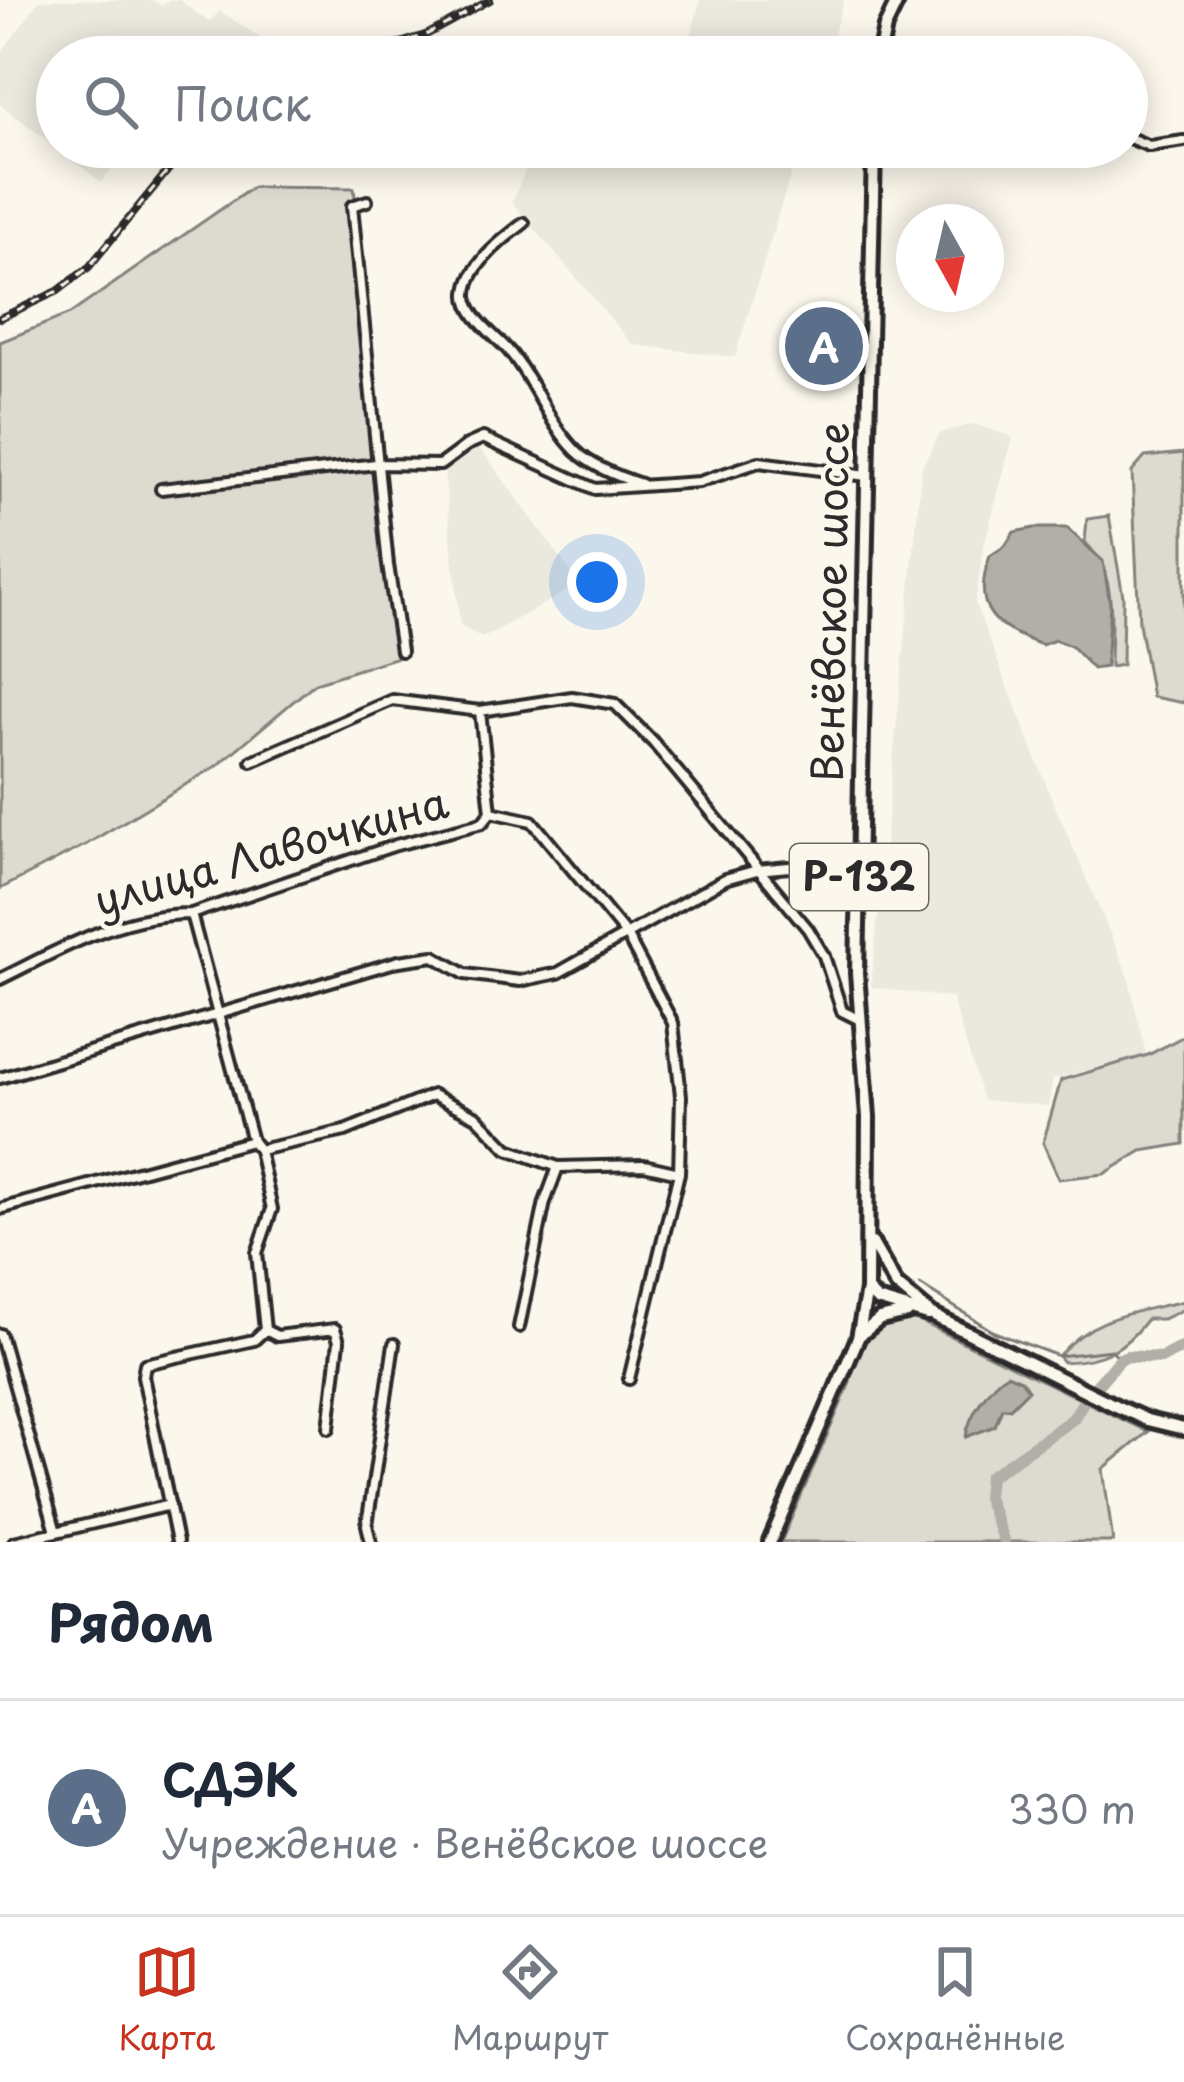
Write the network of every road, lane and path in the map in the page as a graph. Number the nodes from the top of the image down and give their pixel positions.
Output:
1 (898, 0) edge
2 (883, 36) edge
3 (1184, 141) edge
4 (1148, 146) edge
5 (874, 168) edge
6 (367, 201) dead end
7 (524, 223) dead end
8 (378, 464) junction
9 (867, 476) junction
10 (648, 486) junction
11 (161, 489) dead end
12 (401, 651) dead end
13 (480, 711) junction
14 (253, 761) dead end
15 (491, 812) junction
16 (757, 870) junction
17 (859, 894) junction
18 (191, 914) junction
19 (627, 936) junction
20 (0, 979) edge
21 (219, 1014) junction
22 (860, 1021) junction
23 (0, 1078) edge
24 (252, 1141) junction
25 (259, 1150) junction
26 (558, 1167) junction
27 (679, 1174) junction
28 (0, 1209) edge
29 (868, 1222) junction
30 (896, 1285) junction
31 (867, 1289) junction
32 (917, 1312) junction
33 (932, 1315) junction
34 (519, 1327) dead end
35 (265, 1330) junction
36 (0, 1334) edge
37 (857, 1338) junction
38 (394, 1344) dead end
39 (629, 1379) dead end
40 (329, 1428) dead end
41 (1184, 1430) edge
42 (170, 1504) junction
43 (56, 1532) junction
44 (14, 1542) edge
45 (178, 1542) edge
46 (371, 1542) edge
47 (770, 1542) edge

1 - 2 main road
3 - 4 street
5 - 9 main road, Венёвское шоссе / Р-132
6 - 8 street
7 - 10 street
8 - 10 street
8 - 11 street
8 - 12 street
9 - 10 street
9 - 17 main road, Венёвское шоссе / Р-132
13 - 14 street
13 - 15 street
13 - 16 street
15 - 18 street, улица Лавочкина
15 - 19 street
16 - 17 street
16 - 19 street
16 - 22 street
17 - 22 main road, Венёвское шоссе / Р-132
18 - 20 street, улица Лавочкина
18 - 21 street
19 - 21 street
19 - 27 street
21 - 23 street
21 - 24 street
22 - 29 main road, Венёвское шоссе / Р-132
24 - 25 street
24 - 28 street
25 - 26 street
25 - 35 street
26 - 27 street
26 - 34 street
27 - 39 street
29 - 30 main road
29 - 31 main road, Венёвское шоссе / Р-132
30 - 31 main road
30 - 33 main road
31 - 32 main road
31 - 37 main road, Венёвское шоссе / Р-132
32 - 33 main road
32 - 37 main road
33 - 41 main road
35 - 40 street
35 - 42 street
36 - 43 street
37 - 47 main road, Венёвское шоссе / Р-132
38 - 46 street
42 - 43 street
42 - 45 street
43 - 44 street

